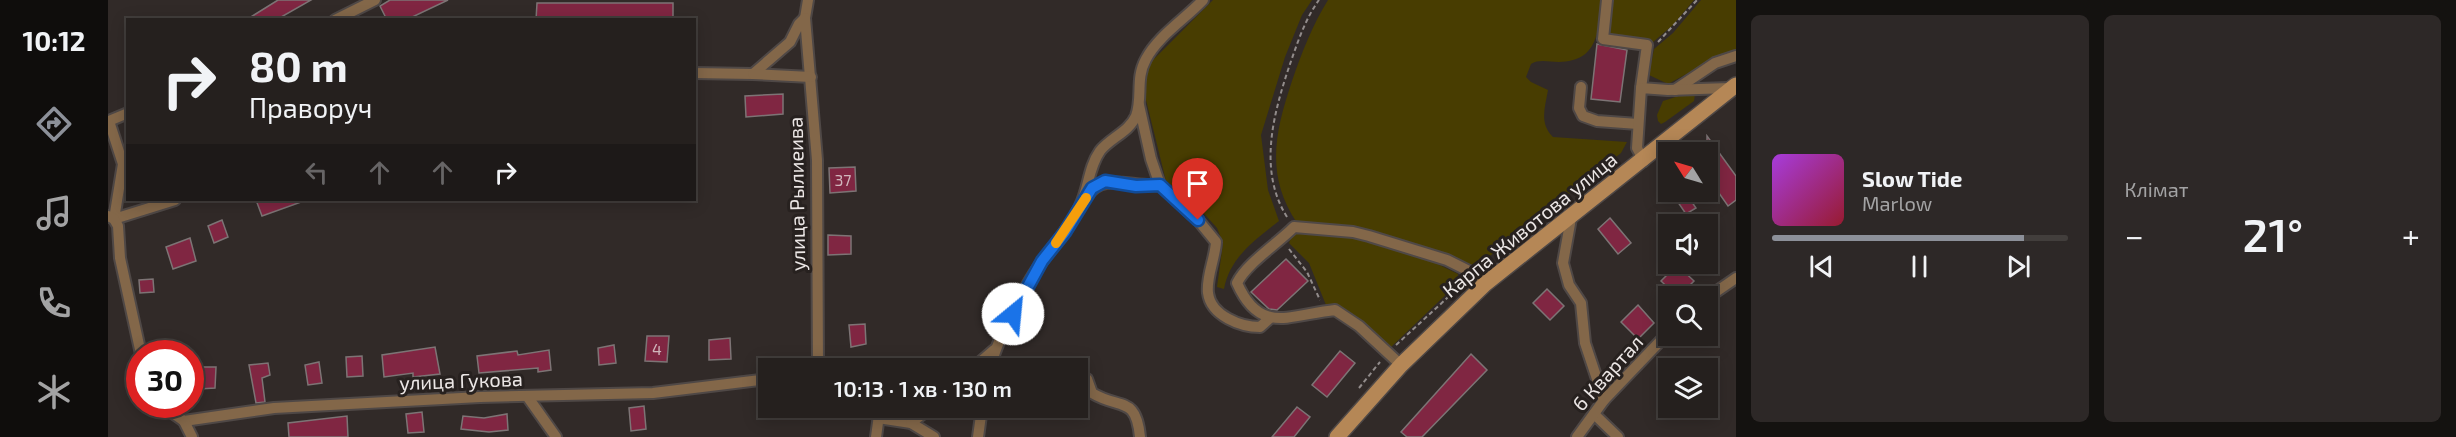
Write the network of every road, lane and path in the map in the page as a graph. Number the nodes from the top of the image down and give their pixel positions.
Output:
1 (375, 0) edge
2 (808, 0) edge
3 (1203, 0) edge
4 (1319, 0) edge
5 (1607, 0) edge
6 (1697, 0) edge
7 (339, 18) edge
8 (805, 18) junction
9 (1646, 53) junction
10 (1736, 56) edge
11 (696, 73) edge
12 (753, 74) junction
13 (811, 77) junction
14 (1581, 87) dead end
15 (1734, 87) edge
16 (1641, 88) junction
17 (1675, 90) junction
18 (1139, 105) junction
19 (126, 114) edge
20 (108, 121) edge
21 (1638, 124) junction
22 (113, 153) edge
23 (1644, 161) junction
24 (1160, 185) junction
25 (171, 201) edge
26 (1081, 205) junction
27 (111, 217) edge
28 (1571, 218) junction
29 (1294, 227) junction
30 (1281, 240) junction
31 (1736, 278) edge
32 (1485, 284) junction
33 (1718, 290) edge
34 (1324, 311) junction
35 (1270, 318) junction
36 (138, 340) edge
37 (1658, 343) edge
38 (994, 350) junction
39 (818, 358) edge
40 (985, 358) edge
41 (992, 358) edge
42 (1401, 365) junction
43 (758, 380) edge
44 (1088, 382) edge
45 (527, 396) junction
46 (1604, 400) junction
47 (1594, 414) junction
48 (180, 418) edge
49 (878, 418) edge
50 (895, 418) edge
51 (917, 418) edge
52 (981, 418) edge
53 (184, 421) junction
54 (911, 423) junction
55 (192, 437) edge
56 (556, 437) edge
57 (876, 437) edge
58 (934, 437) edge
59 (978, 437) edge
60 (1140, 437) edge
61 (1337, 437) edge
62 (1577, 437) edge
63 (1618, 437) edge

1 - 7 street
2 - 8 street, улица Рылиеива
3 - 18 street
4 - 29 path
5 - 9 street
6 - 9 path
8 - 12 street, улица Рылиеива
8 - 13 street, улица Рылиеива
9 - 16 street
10 - 17 street
11 - 12 street
12 - 13 street
13 - 39 street, улица Рылиеива
14 - 21 street
15 - 17 street
15 - 23 main road, Карпа Животова улица
16 - 17 street
16 - 21 street
18 - 24 street
18 - 26 street
19 - 20 street
20 - 22 street
21 - 23 street
22 - 27 street
23 - 28 main road, Карпа Животова улица
24 - 26 street
24 - 35 street
25 - 27 street
26 - 38 street
27 - 36 street
28 - 32 main road, Карпа Животова улица
28 - 46 street
29 - 30 street
29 - 32 street
30 - 34 path
30 - 35 street
31 - 33 street
32 - 42 main road, Карпа Животова улица
34 - 35 street
34 - 42 street
37 - 46 street, 6 Квартал
38 - 40 street
38 - 41 street
42 - 61 main road, Карпа Животова улица
43 - 45 street, улица Гукова
44 - 60 street
45 - 53 street, улица Гукова
45 - 56 street
46 - 47 street, 6 Квартал
47 - 62 street, 6 Квартал
47 - 63 street
48 - 53 street
49 - 57 street
50 - 54 street
51 - 54 street
52 - 59 street
53 - 55 street
54 - 58 street

